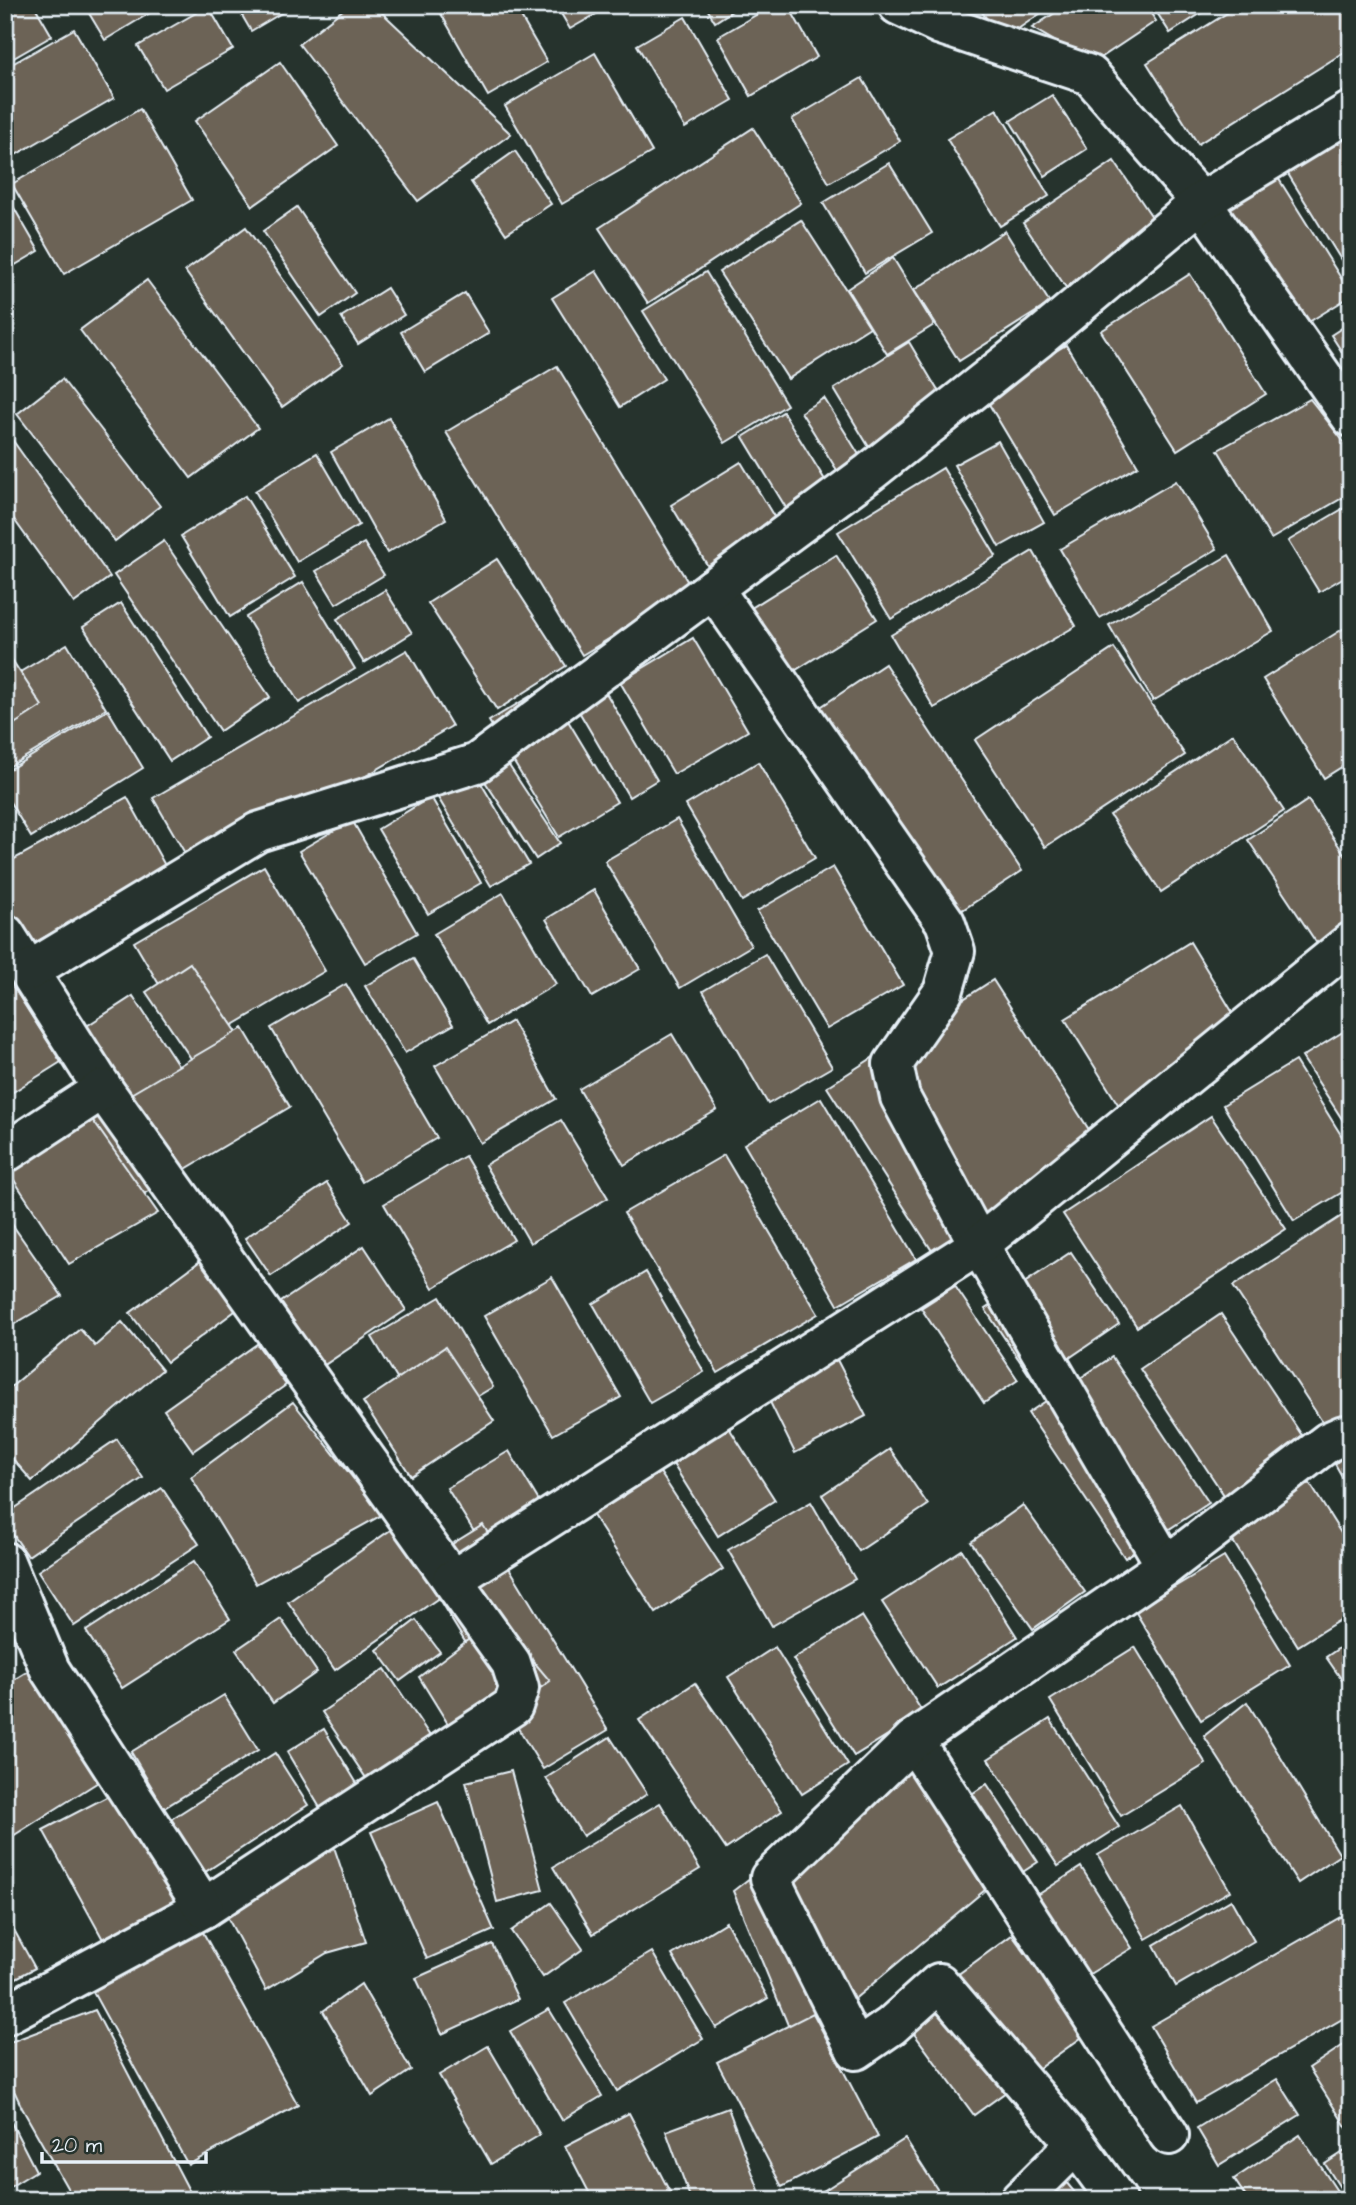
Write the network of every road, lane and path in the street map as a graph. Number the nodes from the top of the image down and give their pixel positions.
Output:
1 (898, 5) edge
2 (955, 15) edge
3 (1351, 111) edge
4 (1201, 202) junction
5 (1351, 417) edge
6 (713, 588) junction
7 (5, 934) edge
8 (1351, 942) edge
9 (29, 971) junction
10 (103, 1089) junction
11 (5, 1153) edge
12 (979, 1245) junction
13 (1351, 1438) edge
14 (5, 1562) edge
15 (1166, 1566) junction
16 (452, 1580) junction
17 (16, 1621) edge
18 (913, 1740) junction
19 (204, 1908) junction
20 (5, 2015) edge
21 (1169, 2135) dead end
22 (1076, 2144) junction
23 (1020, 2200) edge
24 (1117, 2200) edge

1 - 2 street
2 - 4 street
3 - 4 street
4 - 5 street
4 - 6 street
6 - 9 street
6 - 12 street
7 - 9 street
8 - 12 street
9 - 10 street
10 - 11 street
10 - 16 street
12 - 15 street
12 - 16 street
13 - 15 street
14 - 17 street
15 - 18 street
16 - 19 street
17 - 19 street
18 - 21 street
18 - 22 street
19 - 20 street
22 - 23 street
22 - 24 street

